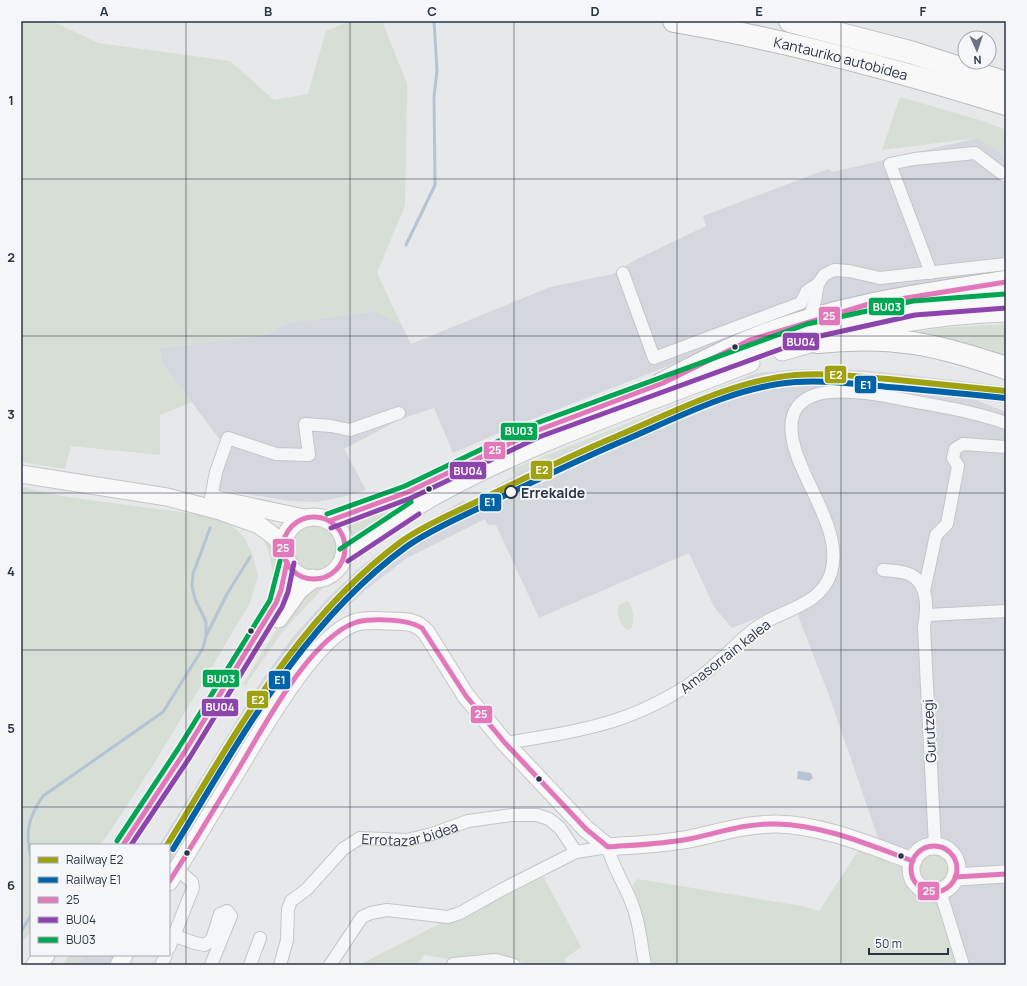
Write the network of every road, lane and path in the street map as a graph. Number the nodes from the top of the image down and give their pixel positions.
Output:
1 (674, 21) edge
2 (790, 21) edge
3 (1006, 83) edge
4 (1006, 104) edge
5 (1004, 175) dead end
6 (1006, 264) edge
7 (623, 273) dead end
8 (931, 273) junction
9 (976, 277) junction
10 (1006, 282) edge
11 (818, 284) junction
12 (1006, 295) edge
13 (1006, 300) edge
14 (1006, 313) edge
15 (808, 321) junction
16 (747, 333) junction
17 (817, 342) junction
18 (1006, 368) edge
19 (663, 383) junction
20 (400, 413) dead end
21 (1006, 423) edge
22 (1006, 447) edge
23 (21, 474) edge
24 (167, 497) junction
25 (211, 498) junction
26 (304, 518) junction
27 (329, 521) junction
28 (285, 554) junction
29 (344, 555) junction
30 (883, 570) dead end
31 (312, 579) junction
32 (924, 591) junction
33 (1006, 611) edge
34 (926, 615) junction
35 (505, 743) junction
36 (124, 844) edge
37 (135, 844) edge
38 (934, 846) junction
39 (608, 847) junction
40 (576, 852) junction
41 (912, 861) junction
42 (1006, 874) edge
43 (173, 875) edge
44 (955, 877) junction
45 (940, 891) junction
46 (175, 936) junction
47 (260, 938) dead end
48 (170, 946) edge
49 (32, 956) edge
50 (44, 956) edge
51 (124, 956) edge
52 (166, 956) edge
53 (453, 964) dead end
54 (24, 965) edge
55 (36, 965) edge
56 (119, 965) edge
57 (161, 965) edge
58 (211, 965) edge
59 (250, 965) edge
60 (280, 965) edge
61 (330, 965) edge
62 (514, 965) edge
63 (645, 965) edge
64 (963, 965) edge

1 - 4 highway, Kantauriko autobidea
2 - 3 highway, Kantauriko autobidea
5 - 8 street
6 - 9 street
7 - 16 street
8 - 9 street
8 - 11 street
9 - 10 highway
9 - 15 highway
11 - 15 street
11 - 16 street
12 - 15 street
13 - 19 main road
14 - 17 main road
15 - 16 highway
16 - 19 highway
17 - 18 highway
17 - 29 main road
19 - 27 main road
20 - 25 street
21 - 35 street, Amasorrain kalea
22 - 32 street, Gurutzegi
23 - 24 main road
24 - 25 main road
24 - 28 main road
25 - 26 main road
26 - 27 main road
26 - 28 main road
27 - 29 main road
28 - 31 main road
28 - 36 main road
29 - 31 main road
30 - 32 street
31 - 37 main road
32 - 34 street, Gurutzegi
33 - 34 street
34 - 38 street, Gurutzegi
35 - 39 main road
35 - 43 main road
38 - 41 main road
38 - 44 main road
39 - 40 street
39 - 41 main road
39 - 63 street
40 - 60 street, Errotazar bidea
40 - 61 street
41 - 45 main road
42 - 44 main road
43 - 46 street
44 - 45 main road
45 - 64 street
46 - 48 street
46 - 58 street
47 - 59 street
49 - 54 main road
50 - 55 main road
51 - 56 main road
52 - 57 street
53 - 62 street

